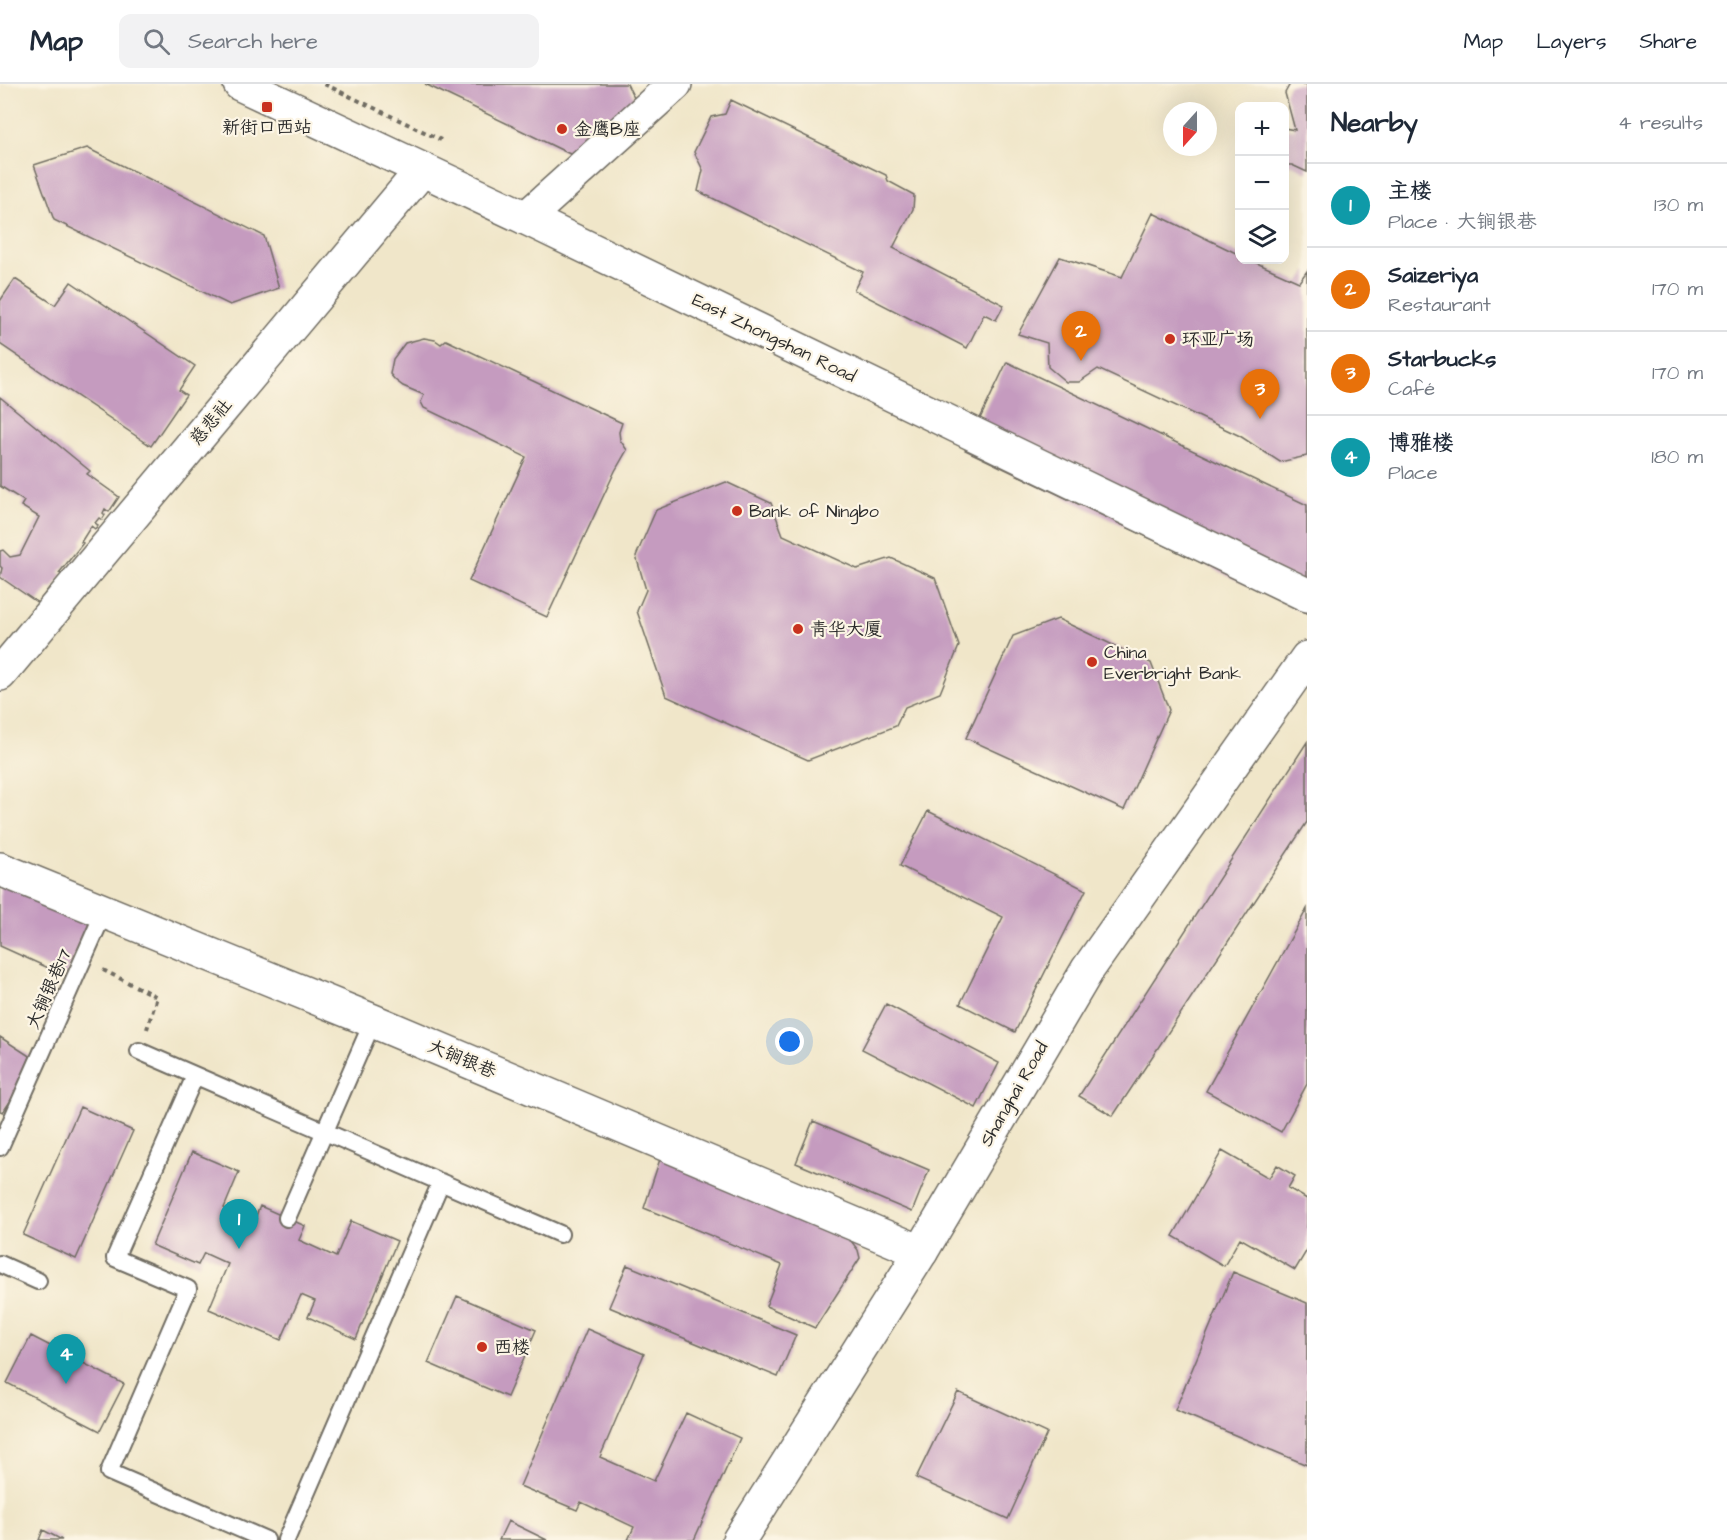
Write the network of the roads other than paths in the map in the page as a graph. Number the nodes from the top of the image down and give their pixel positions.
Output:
1 (240, 84) edge
2 (675, 84) edge
3 (422, 170) junction
4 (526, 218) junction
5 (1307, 596) edge
6 (1307, 658) edge
7 (0, 675) edge
8 (0, 869) edge
9 (104, 912) junction
10 (373, 1021) junction
11 (139, 1051) road end
12 (195, 1076) junction
13 (325, 1132) junction
14 (0, 1147) edge
15 (441, 1182) junction
16 (287, 1218) dead end
17 (560, 1234) dead end
18 (921, 1252) junction
19 (0, 1264) edge
20 (38, 1281) dead end
21 (266, 1540) edge
22 (286, 1540) edge
23 (738, 1540) edge

1 - 3 main road, East Zhongshan Road
2 - 4 main road
3 - 4 main road, East Zhongshan Road
3 - 7 main road, 慈悲社
4 - 5 main road, East Zhongshan Road
6 - 18 main road, Shanghai Road
8 - 9 main road, 大锏银巷
9 - 10 main road, 大锏银巷
9 - 14 lane, 大锏银巷17
10 - 13 lane
10 - 18 main road, 大锏银巷
11 - 12 lane
12 - 13 lane
12 - 21 lane
13 - 15 lane
13 - 16 lane
15 - 17 lane
15 - 22 lane
18 - 23 main road, Shanghai Road
19 - 20 lane

